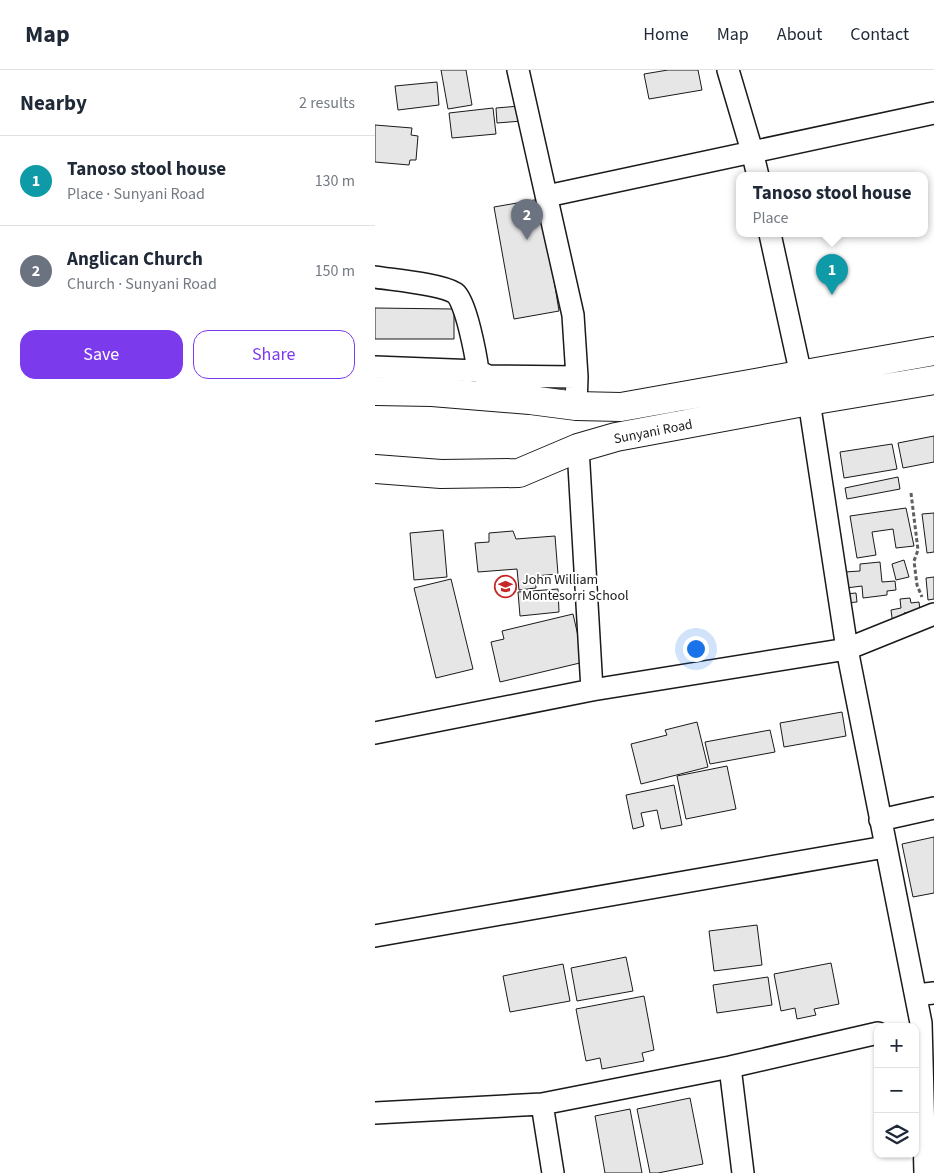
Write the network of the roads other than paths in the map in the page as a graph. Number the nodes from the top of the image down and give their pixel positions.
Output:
1 (518, 70) edge
2 (728, 70) edge
3 (934, 113) edge
4 (752, 151) junction
5 (757, 172) edge
6 (547, 196) junction
7 (771, 237) edge
8 (375, 277) edge
9 (934, 351) edge
10 (375, 367) edge
11 (478, 371) junction
12 (801, 375) junction
13 (577, 377) junction
14 (934, 380) edge
15 (375, 391) edge
16 (809, 401) junction
17 (577, 406) junction
18 (578, 448) junction
19 (375, 470) edge
20 (933, 615) edge
21 (847, 649) junction
22 (592, 690) junction
23 (375, 733) edge
24 (934, 808) edge
25 (880, 820) junction
26 (885, 847) junction
27 (375, 936) edge
28 (925, 994) edge
29 (914, 1023) edge
30 (874, 1034) edge
31 (730, 1067) junction
32 (916, 1068) edge
33 (542, 1104) junction
34 (375, 1113) edge
35 (553, 1173) edge
36 (743, 1173) edge
37 (925, 1173) edge

1 - 6 street
2 - 4 street
3 - 4 street
4 - 5 street
4 - 6 street
6 - 13 street
7 - 12 street
8 - 11 street
9 - 12 main road, Sunyani Road
10 - 11 street
11 - 13 street
12 - 17 main road, Sunyani Road
13 - 17 street
14 - 16 main road, Sunyani Road
15 - 17 main road, Sunyani Road
16 - 18 main road, Sunyani Road
16 - 21 street
18 - 19 main road, Sunyani Road
18 - 22 street
20 - 21 street
21 - 22 street
21 - 25 street
22 - 23 street
24 - 25 street
25 - 26 street
26 - 27 street
26 - 28 street
28 - 29 street
30 - 31 street
31 - 33 street
31 - 36 street
32 - 37 street
33 - 34 street
33 - 35 street

